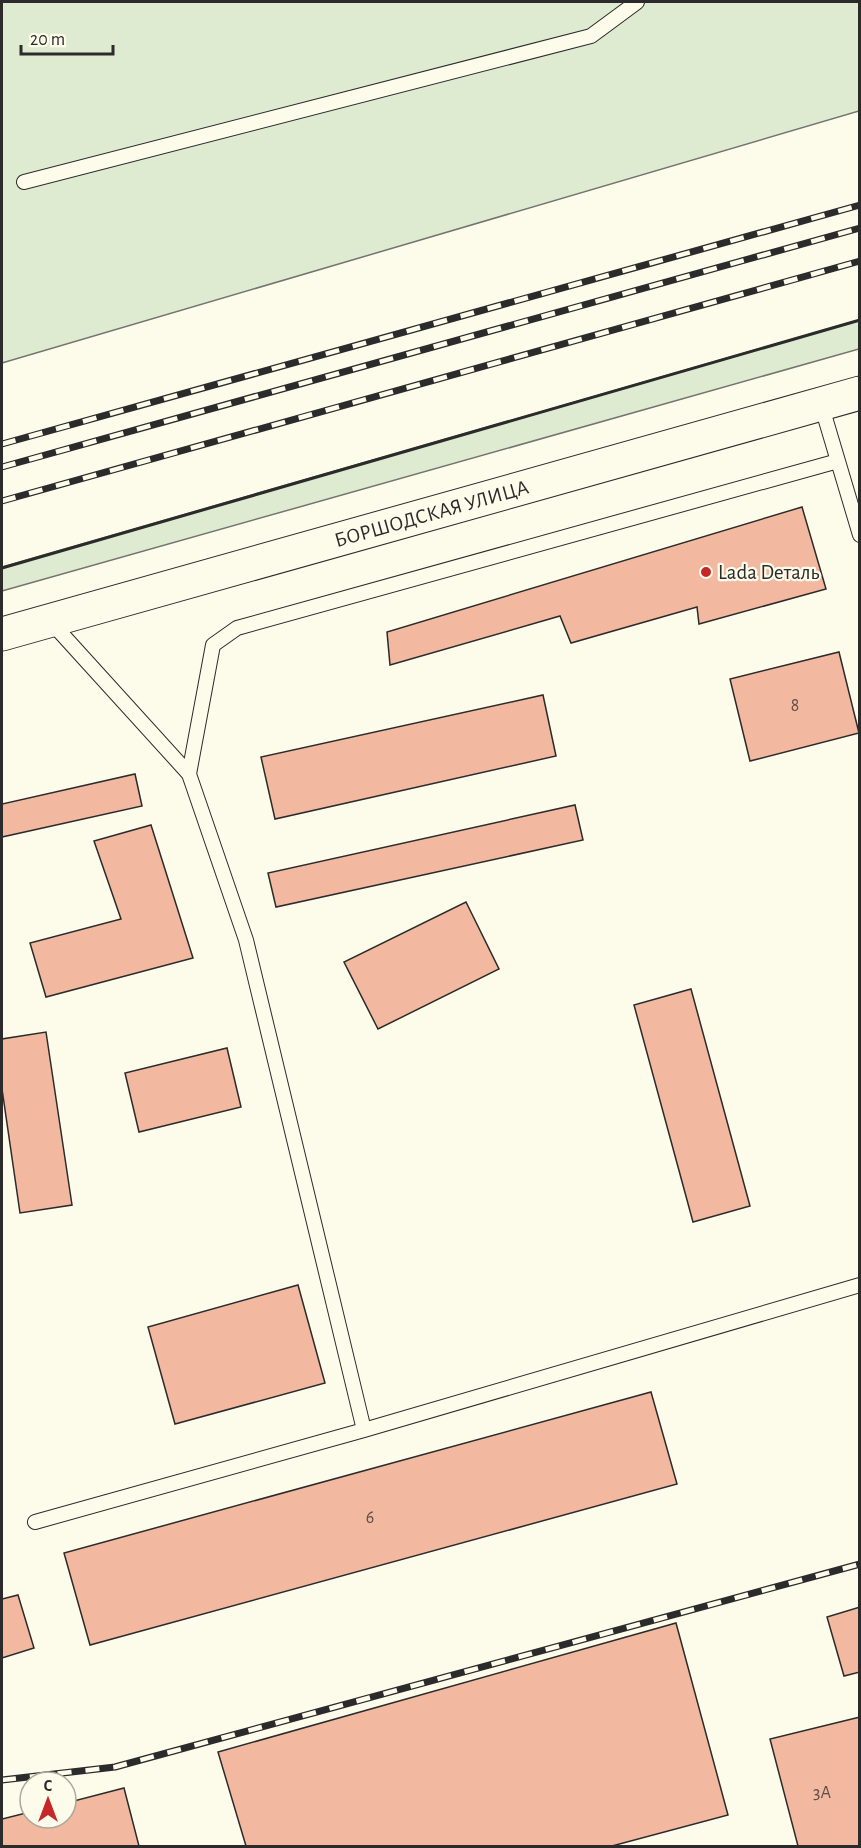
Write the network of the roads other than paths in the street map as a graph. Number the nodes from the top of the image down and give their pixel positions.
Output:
1 (637, 2) edge
2 (24, 182) dead end
3 (860, 393) edge
4 (822, 404) junction
5 (838, 461) junction
6 (860, 536) edge
7 (50, 621) junction
8 (2, 634) edge
9 (189, 774) junction
10 (860, 1285) edge
11 (364, 1430) junction
12 (35, 1522) dead end

1 - 2 lane
3 - 4 street, БОРШОДСКАЯ УЛИЦА
4 - 5 lane
4 - 7 street, БОРШОДСКАЯ УЛИЦА
5 - 6 lane
5 - 9 lane
7 - 8 street, БОРШОДСКАЯ УЛИЦА
7 - 9 lane
9 - 11 lane
10 - 11 lane
11 - 12 lane

